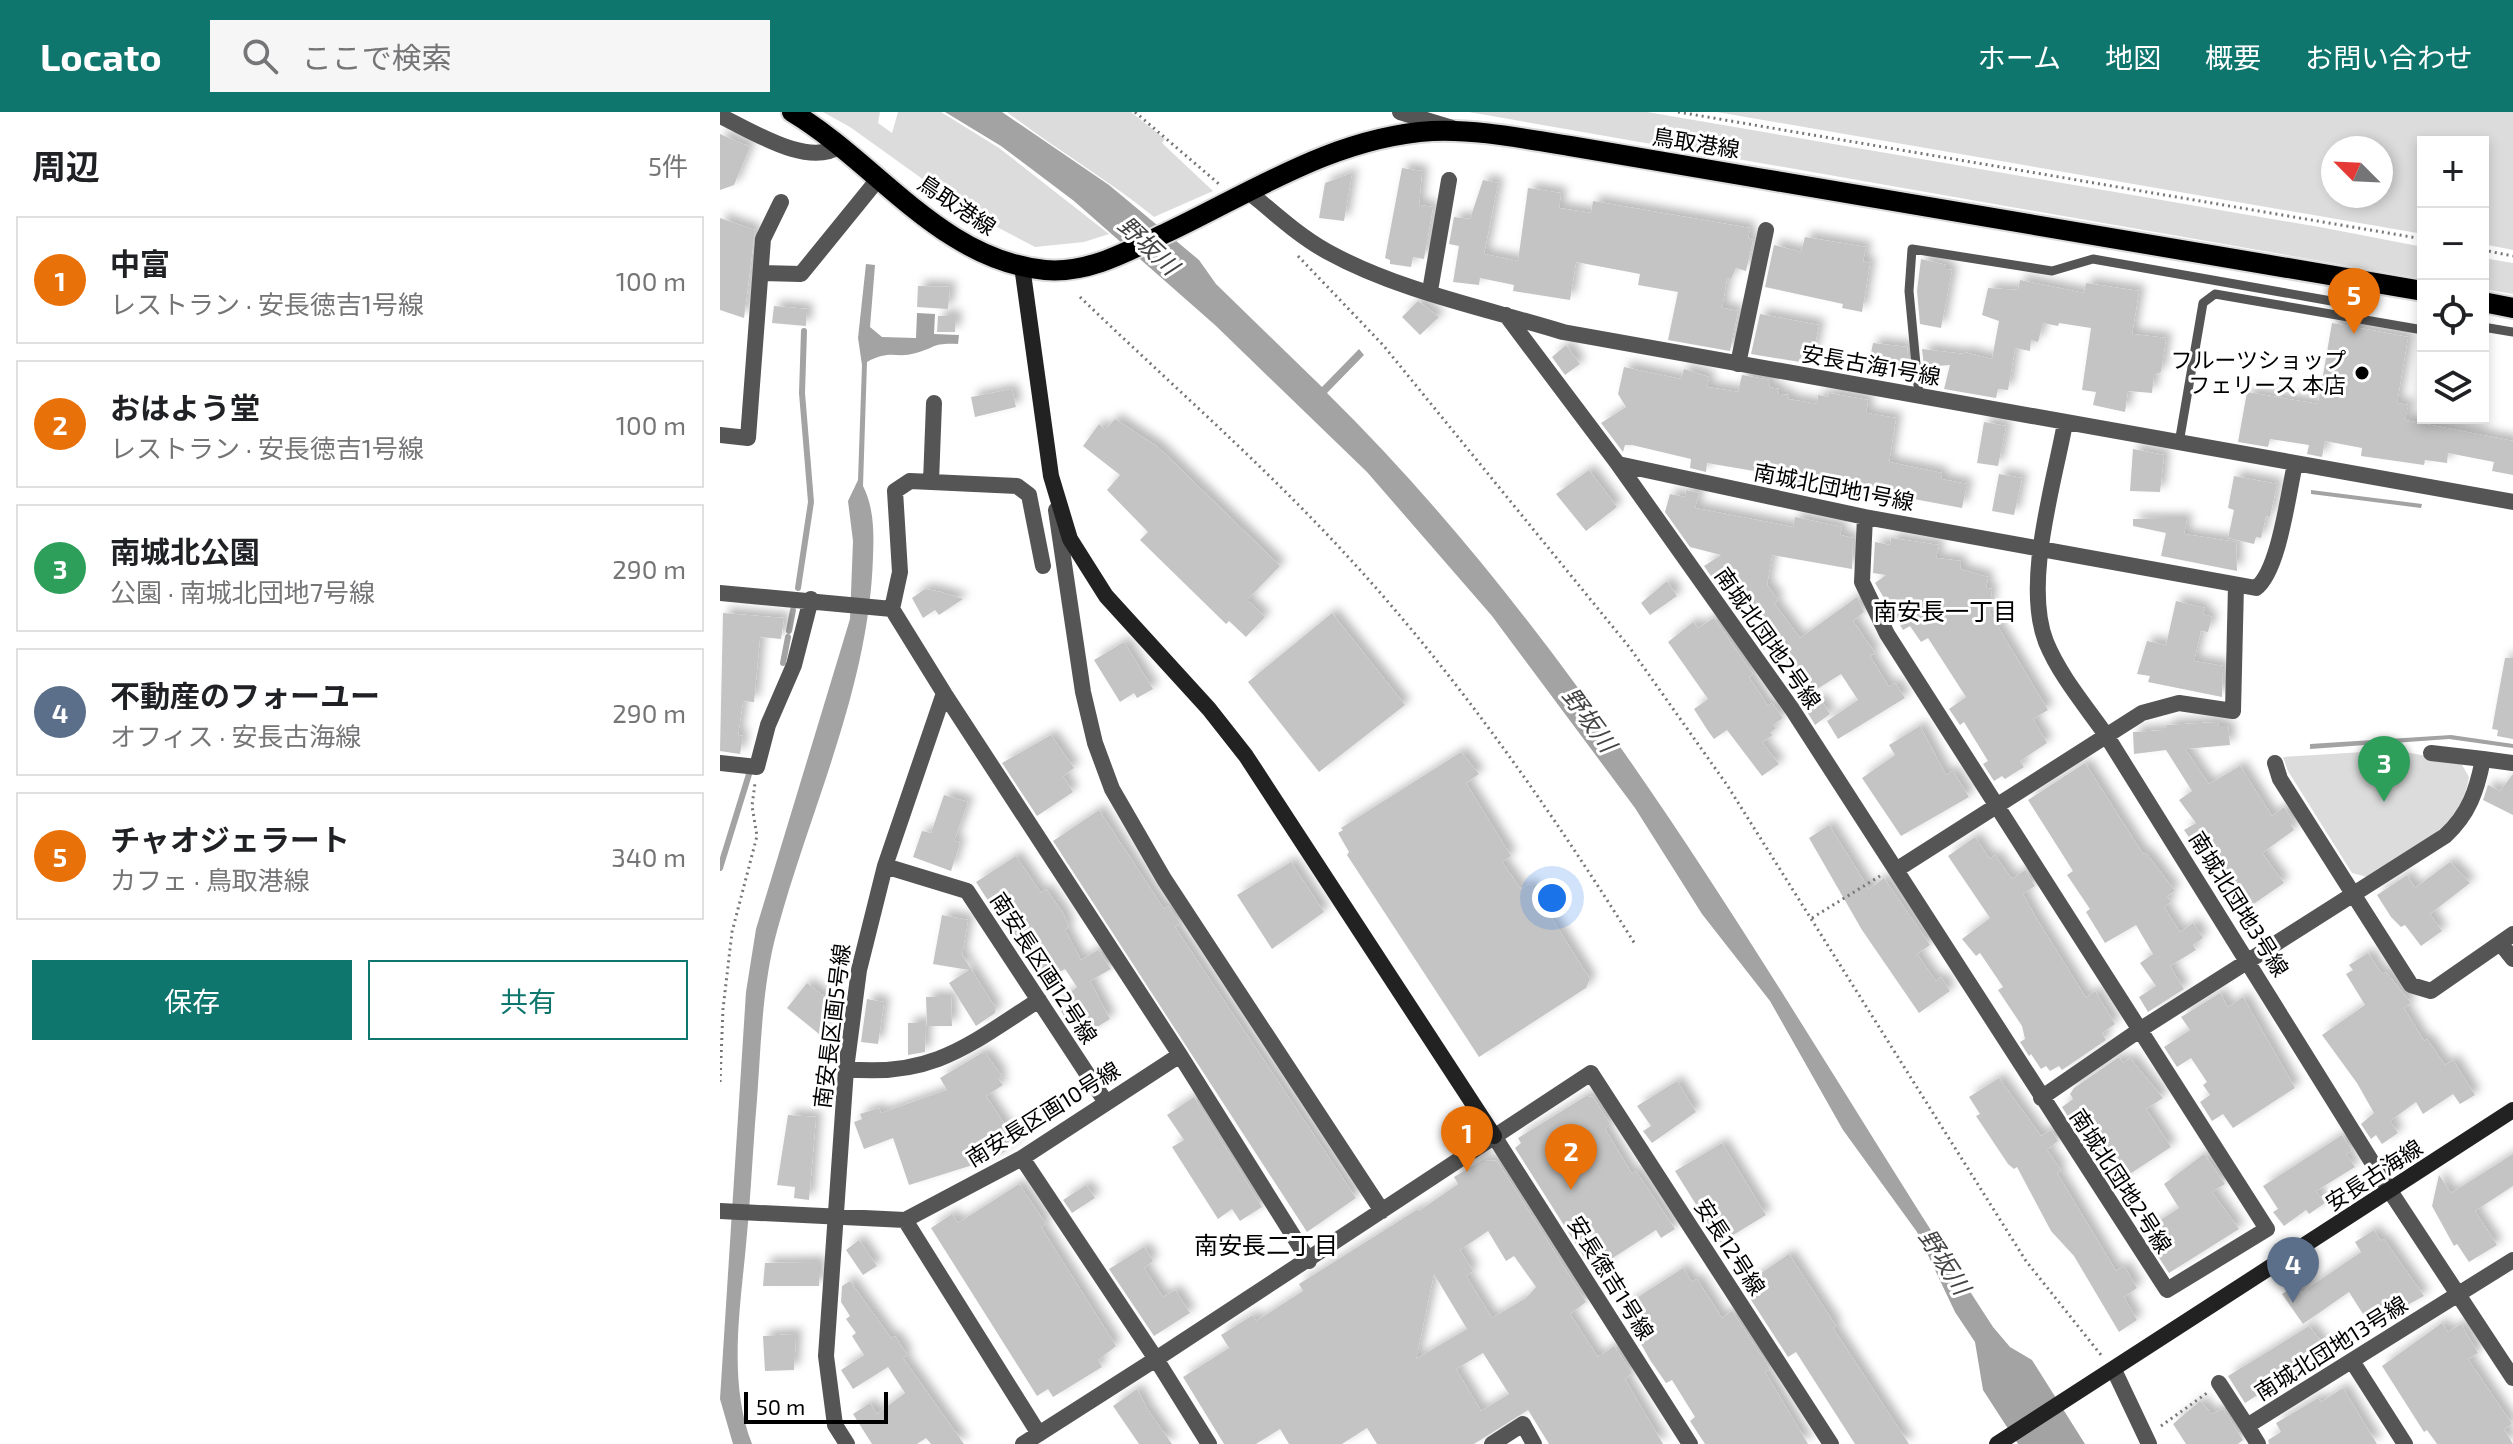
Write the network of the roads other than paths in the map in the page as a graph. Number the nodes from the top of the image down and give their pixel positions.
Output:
1 (792, 112) edge
2 (1400, 112) edge
3 (720, 116) edge
4 (1460, 131) junction
5 (840, 146) junction
6 (879, 178) junction
7 (1449, 180) dead end
8 (1249, 192) junction
9 (781, 202) dead end
10 (1766, 230) dead end
11 (1022, 266) junction
12 (761, 273) junction
13 (2375, 283) junction
14 (2417, 290) edge
15 (1430, 291) junction
16 (2489, 303) edge
17 (2513, 308) edge
18 (1506, 315) junction
19 (2489, 328) edge
20 (2417, 329) edge
21 (2513, 332) edge
22 (1738, 364) junction
23 (1919, 396) junction
24 (934, 403) dead end
25 (2065, 423) junction
26 (720, 435) edge
27 (2179, 443) junction
28 (1618, 464) junction
29 (2295, 464) junction
30 (1051, 476) junction
31 (931, 482) junction
32 (2513, 502) edge
33 (1865, 517) junction
34 (2042, 548) junction
35 (1043, 566) dead end
36 (2236, 585) junction
37 (720, 593) edge
38 (811, 599) junction
39 (892, 609) junction
40 (944, 693) junction
41 (2106, 735) junction
42 (2431, 753) dead end
43 (2483, 759) junction
44 (720, 763) edge
45 (2275, 763) dead end
46 (2513, 763) edge
47 (1996, 804) junction
48 (885, 866) junction
49 (1895, 869) junction
50 (2355, 895) junction
51 (2507, 939) edge
52 (2513, 959) edge
53 (2249, 960) junction
54 (1039, 1000) junction
55 (2141, 1029) junction
56 (1180, 1055) junction
57 (846, 1069) junction
58 (2041, 1098) junction
59 (1105, 1101) junction
60 (2513, 1110) edge
61 (1494, 1136) junction
62 (1022, 1158) junction
63 (2390, 1191) junction
64 (720, 1211) edge
65 (1382, 1211) junction
66 (835, 1218) junction
67 (905, 1220) junction
68 (2513, 1260) edge
69 (1309, 1261) junction
70 (2458, 1295) junction
71 (1156, 1359) junction
72 (2352, 1361) junction
73 (2114, 1370) junction
74 (2513, 1378) edge
75 (2219, 1383) road end
76 (2247, 1426) junction
77 (1039, 1434) junction
78 (2146, 1439) edge
79 (847, 1444) edge
80 (1023, 1444) edge
81 (1209, 1444) edge
82 (1492, 1444) edge
83 (1534, 1444) edge
84 (1690, 1444) edge
85 (1831, 1444) edge
86 (1997, 1444) edge
87 (2258, 1444) edge
88 (2405, 1444) edge

1 - 5 main road, 鳥取港線
2 - 4 street
3 - 5 street
4 - 8 main road, 鳥取港線
4 - 13 main road, 鳥取港線
5 - 6 main road, 鳥取港線
6 - 11 main road, 鳥取港線
6 - 12 street
7 - 15 street
8 - 11 main road, 鳥取港線
8 - 15 street, 安長古海1号線
9 - 12 street
10 - 22 street
11 - 30 street
12 - 26 street
13 - 14 main road, 鳥取港線
13 - 23 lane
15 - 18 street, 安長古海1号線
16 - 17 main road
18 - 22 street, 安長古海1号線
18 - 28 street, 南城北団地2号線
19 - 21 lane
20 - 27 lane
22 - 23 street, 安長古海1号線
23 - 25 street, 安長古海1号線
24 - 31 street
25 - 27 street, 安長古海1号線
25 - 34 street, 南城北団地3号線
27 - 29 street, 安長古海1号線
28 - 33 street, 南城北団地1号線
28 - 49 street, 南城北団地2号線
29 - 32 street, 安長古海1号線
29 - 36 street
30 - 61 street
30 - 65 street
31 - 35 street
31 - 39 street
33 - 34 street, 南城北団地1号線
33 - 47 street, 南城北団地2号線
34 - 36 street, 南城北団地1号線
34 - 41 street, 南城北団地3号線
36 - 41 street
37 - 38 street
38 - 39 street
38 - 44 street
39 - 40 street
40 - 48 street, 南安長区画5号線
40 - 56 street
41 - 47 street
41 - 53 street, 南城北団地3号線
42 - 43 street
43 - 46 street
43 - 50 street
45 - 50 street
47 - 49 street
47 - 55 street, 南城北団地2号線
48 - 54 street, 南安長区画12号線
48 - 57 street, 南安長区画5号線
49 - 58 street, 南城北団地2号線
50 - 51 street
50 - 53 street
51 - 52 street
53 - 55 street
53 - 63 street, 南城北団地3号線
54 - 57 street
54 - 59 street, 南安長区画12号線
55 - 58 street
55 - 58 street, 南城北団地2号線
56 - 59 street, 南安長区画10号線
56 - 69 street
57 - 66 street, 南安長区画5号線
59 - 62 street, 南安長区画10号線
60 - 63 street, 安長古海線
61 - 65 street
61 - 84 street, 安長徳吉1号線
61 - 85 street, 安長12号線
62 - 67 street, 南安長区画10号線
62 - 71 street
63 - 70 street, 南城北団地3号線
63 - 73 street, 安長古海線
64 - 66 street, 南安長区画10号線
65 - 69 street
66 - 67 street, 南安長区画10号線
66 - 79 street, 南安長区画5号線
67 - 77 street
68 - 70 street, 南城北団地13号線
69 - 71 street
70 - 72 street, 南城北団地13号線
70 - 74 street, 南城北団地3号線
71 - 77 street
71 - 81 street
72 - 76 street, 南城北団地13号線
72 - 88 street
73 - 78 street
73 - 86 street, 安長古海線
75 - 76 street
76 - 87 street, 南城北団地13号線
77 - 80 street
82 - 83 street

